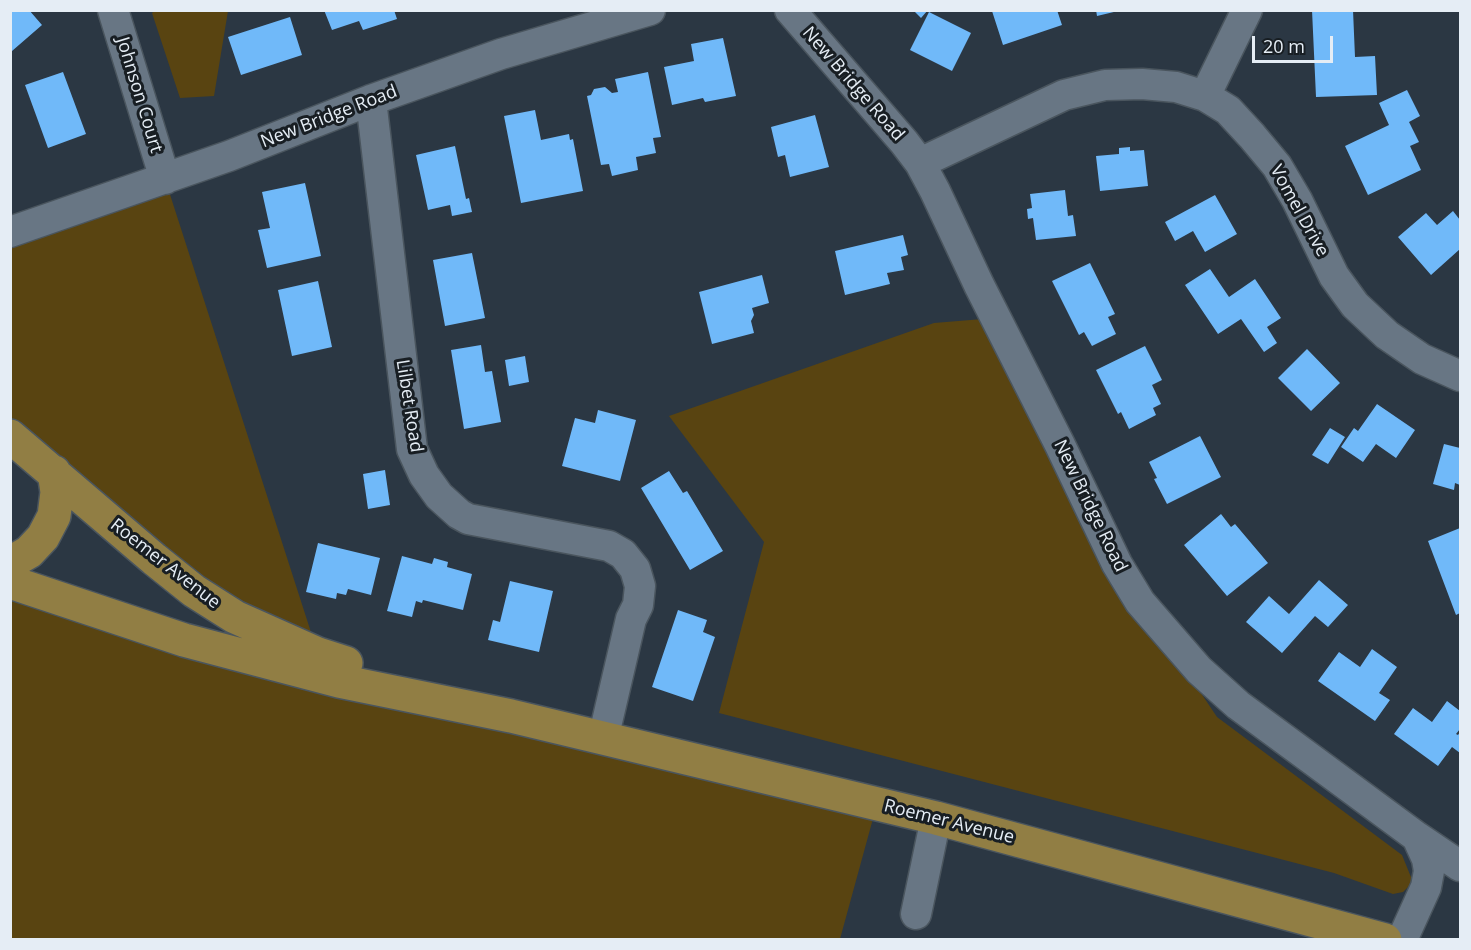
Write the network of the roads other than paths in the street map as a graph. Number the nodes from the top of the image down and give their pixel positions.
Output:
1 (113, 10) edge
2 (650, 10) edge
3 (789, 10) edge
4 (1247, 10) edge
5 (1205, 96) junction
6 (371, 100) junction
7 (920, 163) junction
8 (165, 179) junction
9 (10, 232) edge
10 (1461, 376) edge
11 (10, 436) edge
12 (54, 472) junction
13 (10, 563) edge
14 (10, 582) edge
15 (511, 716) junction
16 (603, 739) junction
17 (936, 818) junction
18 (1417, 837) junction
19 (1461, 866) edge
20 (916, 914) dead end
21 (1385, 939) edge
22 (1402, 939) edge

1 - 8 street, Johnson Court
2 - 6 street, New Bridge Road
3 - 7 street, New Bridge Road
4 - 5 street
5 - 7 street, Vomel Drive
5 - 10 street, Vomel Drive
6 - 8 street, New Bridge Road
6 - 16 street, Lilbet Road
7 - 18 street, New Bridge Road
8 - 9 street, New Bridge Road
11 - 12 main road, Roemer Avenue
12 - 13 main road
12 - 15 main road, Roemer Avenue
14 - 15 main road, Roemer Avenue
15 - 16 main road, Roemer Avenue
16 - 17 main road, Roemer Avenue
17 - 20 street
17 - 21 main road, Roemer Avenue
18 - 19 street, New Bridge Road
18 - 22 street

